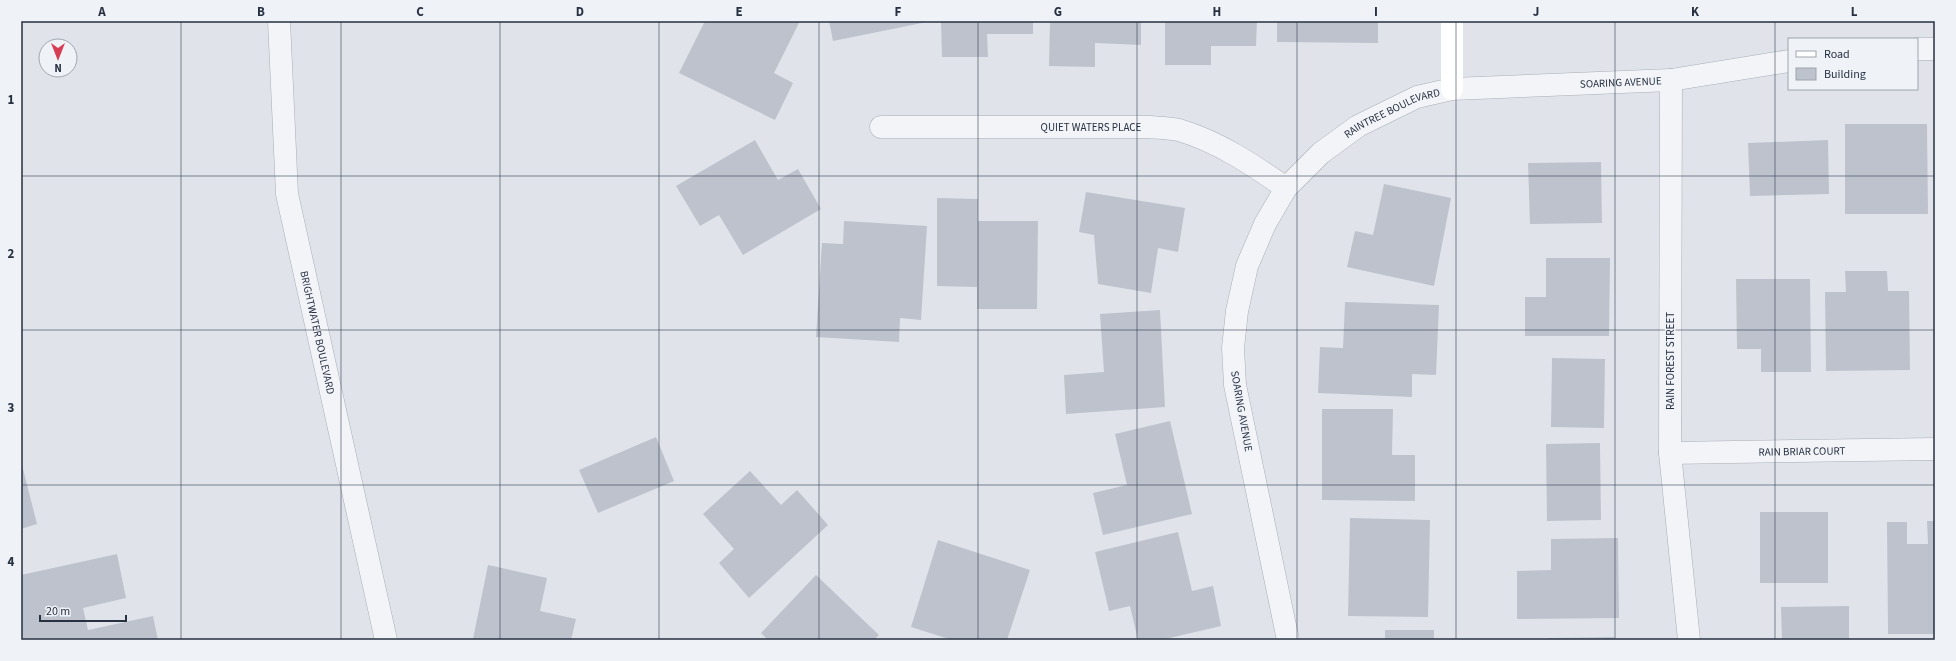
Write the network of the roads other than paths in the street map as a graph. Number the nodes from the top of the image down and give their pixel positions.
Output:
1 (279, 21) edge
2 (1452, 21) edge
3 (1918, 49) edge
4 (1935, 49) edge
5 (1788, 61) edge
6 (1671, 80) junction
7 (1452, 89) junction
8 (881, 127) dead end
9 (1286, 188) junction
10 (1935, 449) edge
11 (1670, 453) junction
12 (386, 640) edge
13 (1288, 640) edge
14 (1689, 640) edge

1 - 12 street, BRIGHTWATER BOULEVARD
2 - 7 street, RAINTREE BOULEVARD
3 - 4 street
5 - 6 street, SOARING AVENUE
6 - 7 street, SOARING AVENUE
6 - 11 street, RAIN FOREST STREET
7 - 9 street, RAINTREE BOULEVARD
8 - 9 street, QUIET WATERS PLACE
9 - 13 street, SOARING AVENUE
10 - 11 street, RAIN BRIAR COURT
11 - 14 street, RAIN FOREST STREET

